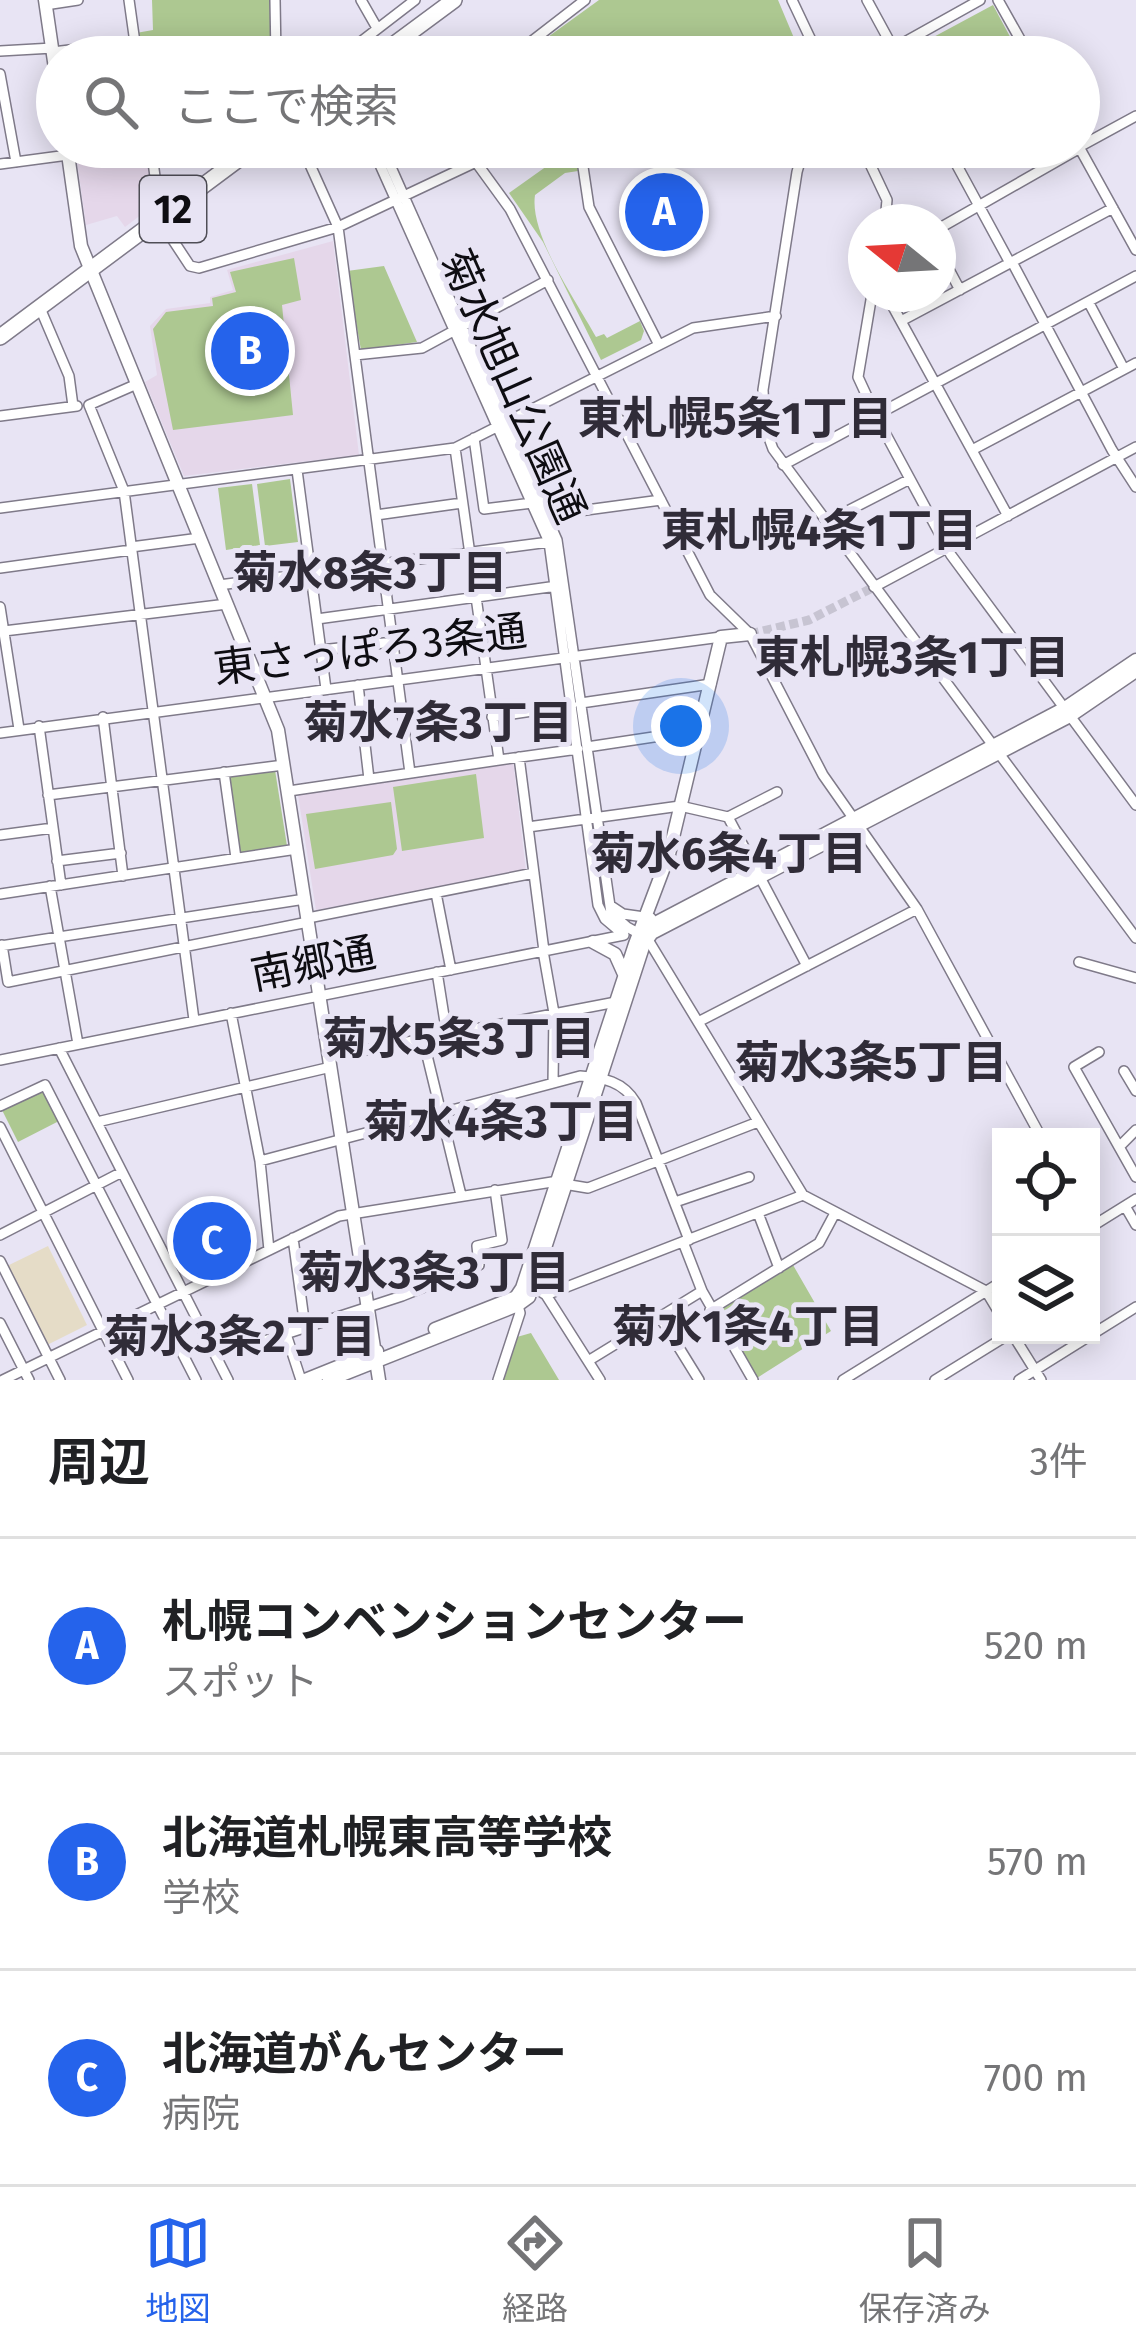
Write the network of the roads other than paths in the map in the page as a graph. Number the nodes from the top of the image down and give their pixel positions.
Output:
1 (79, 0) edge
2 (129, 0) edge
3 (275, 0) edge
4 (361, 0) edge
5 (415, 0) edge
6 (454, 0) edge
7 (586, 0) edge
8 (793, 0) edge
9 (867, 0) edge
10 (980, 0) edge
11 (998, 0) edge
12 (45, 3) edge
13 (377, 28) junction
14 (51, 36) edge
15 (134, 36) edge
16 (276, 36) edge
17 (367, 36) edge
18 (405, 36) edge
19 (539, 36) edge
20 (809, 36) edge
21 (887, 36) edge
22 (922, 36) edge
23 (1018, 36) edge
24 (36, 50) edge
25 (0, 51) edge
26 (0, 74) edge
27 (1136, 116) edge
28 (1100, 137) edge
29 (36, 158) edge
30 (16, 162) junction
31 (0, 164) edge
32 (70, 168) edge
33 (154, 168) edge
34 (223, 168) edge
35 (311, 168) edge
36 (384, 168) edge
37 (390, 168) edge
38 (463, 168) edge
39 (480, 168) edge
40 (583, 168) edge
41 (799, 168) edge
42 (872, 168) edge
43 (961, 168) edge
44 (1046, 168) edge
45 (1091, 168) edge
46 (400, 197) junction
47 (887, 200) junction
48 (886, 204) edge
49 (889, 204) edge
50 (980, 206) junction
51 (174, 208) junction
52 (1113, 208) junction
53 (159, 219) junction
54 (956, 219) edge
55 (338, 227) junction
56 (1136, 250) edge
57 (1011, 262) junction
58 (90, 271) junction
59 (1136, 276) edge
60 (548, 280) junction
61 (956, 283) edge
62 (960, 290) junction
63 (1089, 303) junction
64 (40, 308) junction
65 (869, 312) edge
66 (896, 312) edge
67 (776, 316) junction
68 (901, 321) junction
69 (1046, 326) junction
70 (459, 328) junction
71 (0, 337) edge
72 (658, 343) junction
73 (355, 355) junction
74 (1136, 363) edge
75 (1124, 369) junction
76 (597, 375) junction
77 (137, 384) junction
78 (937, 384) junction
79 (1081, 392) junction
80 (89, 405) junction
81 (73, 406) junction
82 (0, 416) edge
83 (875, 416) junction
84 (502, 424) junction
85 (474, 438) junction
86 (1136, 447) edge
87 (455, 448) junction
88 (972, 450) junction
89 (1116, 458) junction
90 (369, 460) junction
91 (783, 465) junction
92 (297, 470) junction
93 (910, 479) junction
94 (178, 484) junction
95 (1136, 488) edge
96 (124, 491) junction
97 (661, 500) junction
98 (532, 502) junction
99 (462, 503) junction
100 (0, 508) edge
101 (376, 515) junction
102 (549, 515) junction
103 (1008, 516) junction
104 (826, 523) junction
105 (200, 538) junction
106 (549, 542) junction
107 (131, 548) junction
108 (947, 548) junction
109 (468, 554) junction
110 (382, 564) junction
111 (0, 568) edge
112 (311, 574) junction
113 (220, 585) junction
114 (557, 586) junction
115 (874, 587) junction
116 (474, 598) junction
117 (227, 604) junction
118 (0, 607) edge
119 (388, 609) junction
120 (139, 614) junction
121 (316, 619) junction
122 (4, 631) junction
123 (750, 634) junction
124 (721, 637) junction
125 (393, 642) junction
126 (3, 645) edge
127 (321, 650) junction
128 (571, 657) junction
129 (1136, 660) edge
130 (484, 668) junction
131 (1136, 670) edge
132 (398, 680) junction
133 (711, 684) junction
134 (358, 685) junction
135 (326, 688) junction
136 (265, 696) junction
137 (577, 704) junction
138 (152, 711) junction
139 (1067, 712) junction
140 (103, 717) junction
141 (492, 717) junction
142 (39, 725) junction
143 (19, 729) junction
144 (700, 730) junction
145 (0, 733) edge
146 (582, 748) junction
147 (995, 749) junction
148 (519, 757) junction
149 (499, 760) junction
150 (284, 765) junction
151 (224, 772) junction
152 (410, 773) junction
153 (369, 779) junction
154 (161, 780) junction
155 (112, 787) junction
156 (289, 791) junction
157 (777, 792) dead end
158 (1132, 792) edge
159 (48, 795) junction
160 (1136, 805) edge
161 (680, 806) junction
162 (728, 817) junction
163 (591, 818) junction
164 (856, 822) junction
165 (529, 827) junction
166 (53, 828) junction
167 (0, 835) edge
168 (297, 849) junction
169 (121, 853) junction
170 (236, 858) junction
171 (57, 861) junction
172 (174, 868) junction
173 (759, 872) junction
174 (534, 873) junction
175 (123, 876) junction
176 (55, 886) junction
177 (436, 892) junction
178 (0, 894) edge
179 (305, 898) junction
180 (603, 904) junction
181 (916, 909) junction
182 (180, 918) junction
183 (653, 918) junction
184 (308, 920) junction
185 (624, 935) junction
186 (58, 936) junction
187 (644, 936) junction
188 (1136, 937) edge
189 (592, 942) junction
190 (1, 946) edge
191 (184, 947) junction
192 (544, 951) junction
193 (1079, 962) dead end
194 (807, 966) junction
195 (451, 970) junction
196 (65, 971) junction
197 (437, 972) junction
198 (625, 975) junction
199 (1136, 978) edge
200 (320, 995) junction
201 (616, 1002) junction
202 (231, 1013) junction
203 (554, 1013) junction
204 (194, 1021) junction
205 (698, 1022) junction
206 (447, 1034) junction
207 (423, 1039) junction
208 (78, 1044) junction
209 (59, 1048) junction
210 (1099, 1052) dead end
211 (0, 1060) edge
212 (330, 1062) junction
213 (1124, 1072) dead end
214 (596, 1078) junction
215 (553, 1083) junction
216 (246, 1086) junction
217 (1136, 1091) edge
218 (0, 1106) edge
219 (442, 1112) junction
220 (97, 1122) junction
221 (758, 1122) junction
222 (0, 1127) edge
223 (1036, 1128) edge
224 (1136, 1130) edge
225 (342, 1138) junction
226 (1119, 1147) junction
227 (260, 1161) junction
228 (658, 1161) junction
229 (122, 1172) junction
230 (749, 1177) dead end
231 (1136, 1177) edge
232 (562, 1182) junction
233 (96, 1186) junction
234 (495, 1190) junction
235 (461, 1195) junction
236 (803, 1195) junction
237 (1136, 1199) edge
238 (675, 1202) junction
239 (1125, 1206) junction
240 (354, 1211) junction
241 (44, 1213) junction
242 (758, 1213) junction
243 (835, 1213) junction
244 (1100, 1221) edge
245 (1136, 1225) edge
246 (0, 1235) edge
247 (293, 1238) junction
248 (686, 1241) junction
249 (268, 1250) junction
250 (0, 1261) edge
251 (779, 1268) junction
252 (535, 1288) junction
253 (992, 1288) edge
254 (702, 1291) junction
255 (183, 1292) junction
256 (986, 1292) junction
257 (517, 1301) junction
258 (992, 1302) edge
259 (158, 1304) junction
260 (368, 1306) junction
261 (1136, 1307) edge
262 (710, 1310) junction
263 (660, 1317) junction
264 (0, 1322) edge
265 (305, 1327) junction
266 (1100, 1327) edge
267 (104, 1331) junction
268 (286, 1334) junction
269 (264, 1341) dead end
270 (995, 1344) edge
271 (1016, 1344) edge
272 (1072, 1344) edge
273 (375, 1356) junction
274 (49, 1358) junction
275 (588, 1361) junction
276 (863, 1368) junction
277 (26, 1375) edge
278 (1038, 1375) edge
279 (3, 1380) edge
280 (60, 1380) edge
281 (128, 1380) edge
282 (196, 1380) edge
283 (228, 1380) edge
284 (303, 1380) edge
285 (329, 1380) edge
286 (379, 1380) edge
287 (498, 1380) edge
288 (600, 1380) edge
289 (699, 1380) edge
290 (753, 1380) edge
291 (843, 1380) edge
292 (871, 1380) edge
293 (935, 1380) edge
294 (1019, 1380) edge

1 - 12 street
2 - 15 street
3 - 16 street
4 - 13 street
5 - 13 street
6 - 18 highway
7 - 19 street
8 - 20 street
9 - 21 street
10 - 22 street
11 - 23 street
12 - 14 main road
13 - 17 street
24 - 25 street
26 - 30 street
27 - 28 street
29 - 30 street
30 - 31 street
32 - 58 main road
33 - 51 street
34 - 51 highway, 12
35 - 55 street
36 - 46 street, 菊水旭山公園通
37 - 46 street, 菊水旭山公園通
38 - 46 street
39 - 60 street
40 - 72 street
41 - 67 street
42 - 47 street
43 - 50 street
44 - 50 street
45 - 52 street
46 - 55 street
46 - 70 street, 菊水旭山公園通
47 - 48 street
47 - 49 street
50 - 54 street
50 - 57 street
51 - 53 highway, 12
52 - 56 street
52 - 57 street
53 - 55 street
53 - 58 highway, 12
55 - 73 street
57 - 62 street
57 - 69 street
58 - 64 highway, 12
58 - 77 main road
59 - 63 street
60 - 70 street
60 - 76 street
61 - 62 street
62 - 68 street
63 - 69 street
63 - 75 street
64 - 71 highway, 12
64 - 81 street
65 - 83 street
66 - 68 street
67 - 72 street
67 - 91 street
68 - 78 street
69 - 78 street
69 - 79 street
70 - 73 street
70 - 84 street, 菊水旭山公園通
72 - 76 street
73 - 90 street
74 - 75 street
75 - 79 street
76 - 84 street
76 - 97 street
77 - 80 street
77 - 94 main road
78 - 83 street
78 - 88 street
79 - 88 street
79 - 89 street
80 - 81 street
80 - 96 street
81 - 82 street
83 - 91 street
83 - 93 street
84 - 85 street
84 - 98 street, 菊水旭山公園通
84 - 102 street, 菊水旭山公園通
85 - 87 street
85 - 98 street
86 - 89 street
87 - 90 street
87 - 99 street
88 - 103 street
89 - 95 street
89 - 103 street
90 - 92 street
90 - 101 street
91 - 104 street
92 - 94 street
92 - 112 street
93 - 104 street
93 - 108 street
94 - 96 street
94 - 105 main road
96 - 100 street
96 - 107 street
97 - 102 street
97 - 123 street
98 - 106 street, 菊水旭山公園通
99 - 101 street
99 - 109 street
101 - 110 street
102 - 128 street, 菊水旭山公園通
103 - 108 street
104 - 115 street
105 - 107 street
105 - 113 main road
106 - 109 street
106 - 114 street, 菊水旭山公園通
107 - 111 street
107 - 120 street
108 - 115 street
108 - 139 street
109 - 110 street
109 - 116 street
110 - 112 street
110 - 119 street
112 - 113 street
112 - 121 street
113 - 117 main road
114 - 116 street
114 - 128 street, 菊水旭山公園通
115 - 147 street
116 - 119 street
116 - 130 street
117 - 120 street
117 - 136 main road
118 - 122 street
119 - 121 street
119 - 125 street
120 - 122 street
120 - 138 street
121 - 127 street
122 - 126 street
123 - 124 main road, 東さっぽろ3条通
123 - 164 street
124 - 128 street, 東さっぽろ3条通
124 - 133 main road
125 - 127 street
125 - 132 street
126 - 143 street
127 - 135 street
128 - 130 street, 東さっぽろ3条通
128 - 137 street, 菊水旭山公園通
129 - 139 main road
130 - 132 street, 東さっぽろ3条通
130 - 141 street
131 - 139 main road
132 - 134 street, 東さっぽろ3条通
132 - 152 street
133 - 137 street
133 - 144 main road
134 - 135 street, 東さっぽろ3条通
134 - 153 street
135 - 136 street, 東さっぽろ3条通
136 - 138 street, 東さっぽろ3条通
136 - 150 main road
137 - 141 street
137 - 146 street, 菊水旭山公園通
138 - 140 street, 東さっぽろ3条通
138 - 154 street
139 - 147 main road
139 - 158 street
140 - 142 street, 東さっぽろ3条通
140 - 155 street
141 - 149 street
142 - 143 street, 東さっぽろ3条通
142 - 159 street
143 - 145 street, 東さっぽろ3条通
144 - 146 street
144 - 161 main road
146 - 148 street
146 - 163 street, 菊水旭山公園通
147 - 164 main road
147 - 188 street
148 - 149 street
148 - 165 street
149 - 152 street
150 - 151 street
150 - 156 main road
151 - 154 street
151 - 170 street
152 - 153 street
153 - 156 street
154 - 155 street
154 - 172 street
155 - 159 street
155 - 169 street
156 - 168 main road
157 - 162 street
158 - 160 street
159 - 166 street
161 - 162 street
161 - 163 street
161 - 183 main road
162 - 173 street
163 - 165 street
163 - 180 street, 菊水旭山公園通
164 - 173 main road
164 - 181 street
165 - 174 street
166 - 167 street
166 - 171 street
168 - 170 street
168 - 179 main road
169 - 171 street
169 - 175 street
170 - 172 street
171 - 176 street
172 - 175 street
172 - 182 street
173 - 183 main road
173 - 187 main road
173 - 194 street
174 - 177 street
174 - 192 street
175 - 176 street
176 - 178 street
176 - 186 street
177 - 184 street
177 - 195 street
179 - 182 street
179 - 184 main road
180 - 183 street
180 - 185 street
180 - 187 street
180 - 189 street, 菊水旭山公園通
181 - 194 street
181 - 223 street
182 - 186 street
182 - 191 street
183 - 187 main road
184 - 191 street
184 - 200 main road
185 - 187 street, 南郷通
185 - 189 street, 南郷通
186 - 190 street
186 - 196 street
187 - 198 main road
187 - 205 street
187 - 214 main road
189 - 192 street, 南郷通
189 - 198 main road
190 - 196 street
191 - 196 street
191 - 204 street
192 - 195 street, 南郷通
192 - 203 street
193 - 199 street
194 - 205 street
195 - 197 street, 南郷通
196 - 208 street
197 - 200 street, 南郷通
197 - 206 street
198 - 201 main road
200 - 202 street, 南郷通
200 - 212 main road
201 - 203 street
201 - 214 main road
202 - 204 street, 南郷通
202 - 216 street
203 - 206 street
203 - 215 street
204 - 208 street, 南郷通
205 - 221 street
206 - 207 street
207 - 212 street
207 - 219 street
208 - 209 street, 南郷通
209 - 211 street, 南郷通
209 - 220 street
210 - 226 street
212 - 216 street
212 - 225 main road
213 - 217 street
214 - 215 street
214 - 228 street
214 - 232 main road
215 - 219 street
216 - 220 street
216 - 227 street
218 - 233 street
219 - 225 street
219 - 235 street
220 - 229 street
221 - 228 street
221 - 236 street
222 - 241 street
224 - 226 street
225 - 227 street
225 - 240 main road
226 - 231 street
227 - 249 street
228 - 232 street
228 - 238 street
229 - 233 street
229 - 255 street
230 - 238 street
232 - 234 street
232 - 252 main road
233 - 241 street
233 - 259 street
234 - 235 street
234 - 260 street
235 - 240 street
236 - 242 street
236 - 243 street
237 - 239 street
238 - 248 street
239 - 244 street
239 - 245 street
240 - 247 street
240 - 260 main road
241 - 246 street
241 - 267 street
242 - 248 street
242 - 251 street
243 - 251 street
243 - 256 street
247 - 249 street
247 - 265 street
248 - 252 street
248 - 254 street
249 - 255 street
250 - 274 street
251 - 262 street
252 - 257 main road
252 - 275 street
253 - 256 street
254 - 262 street
254 - 263 street
255 - 259 street
255 - 283 street
256 - 258 street
256 - 276 street
257 - 273 main road
257 - 287 street
259 - 267 street
259 - 282 street
260 - 265 street
260 - 273 main road
261 - 266 street
262 - 290 street
263 - 275 street
263 - 289 street
264 - 277 street
265 - 268 street
267 - 274 street
267 - 281 street
268 - 269 street
268 - 284 street
270 - 293 street
271 - 278 street
272 - 278 street
273 - 284 main road
273 - 285 main road
273 - 286 main road
274 - 277 street
274 - 280 street
275 - 288 street
276 - 291 street
276 - 292 street
277 - 279 street
278 - 294 street

